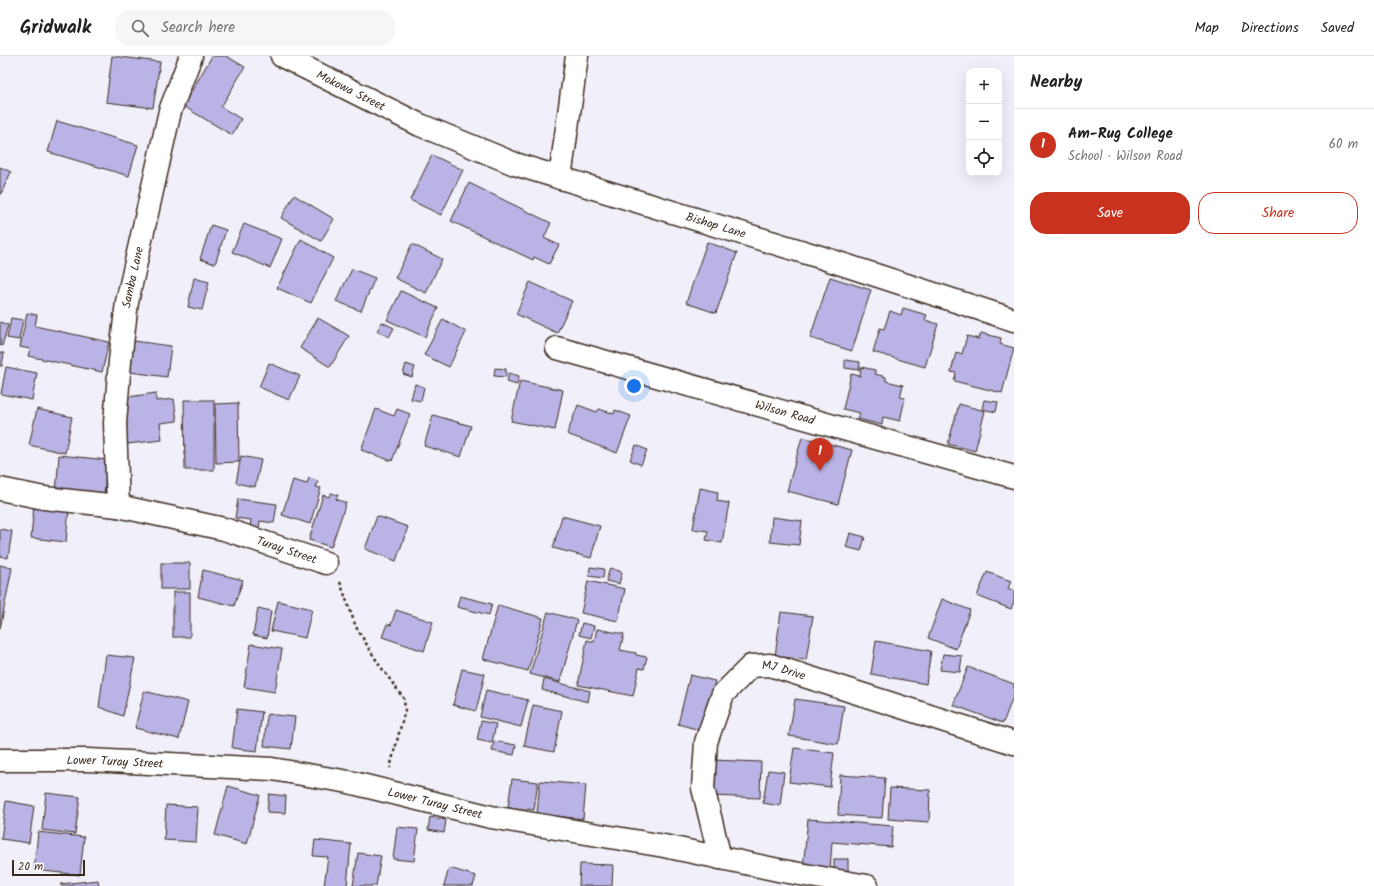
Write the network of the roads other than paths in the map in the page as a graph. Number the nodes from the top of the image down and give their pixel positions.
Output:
1 (191, 56) edge
2 (282, 56) edge
3 (577, 56) edge
4 (420, 125) joint
5 (560, 178) junction
6 (1014, 320) edge
7 (556, 348) dead end
8 (1014, 477) edge
9 (0, 489) edge
10 (118, 506) junction
11 (326, 563) road end
12 (1014, 743) edge
13 (0, 760) edge
14 (720, 858) junction
15 (867, 886) edge

1 - 10 street, Samba Lane
2 - 4 street, Mokowa Street
3 - 5 street
4 - 5 street, Bishop Lane
5 - 6 street, Bishop Lane
7 - 8 street, Wilson Road
9 - 10 street, Turay Street
10 - 11 street, Turay Street
12 - 14 street, MJ Drive
13 - 14 street, Lower Turay Street
14 - 15 street, Lower Turay Street

